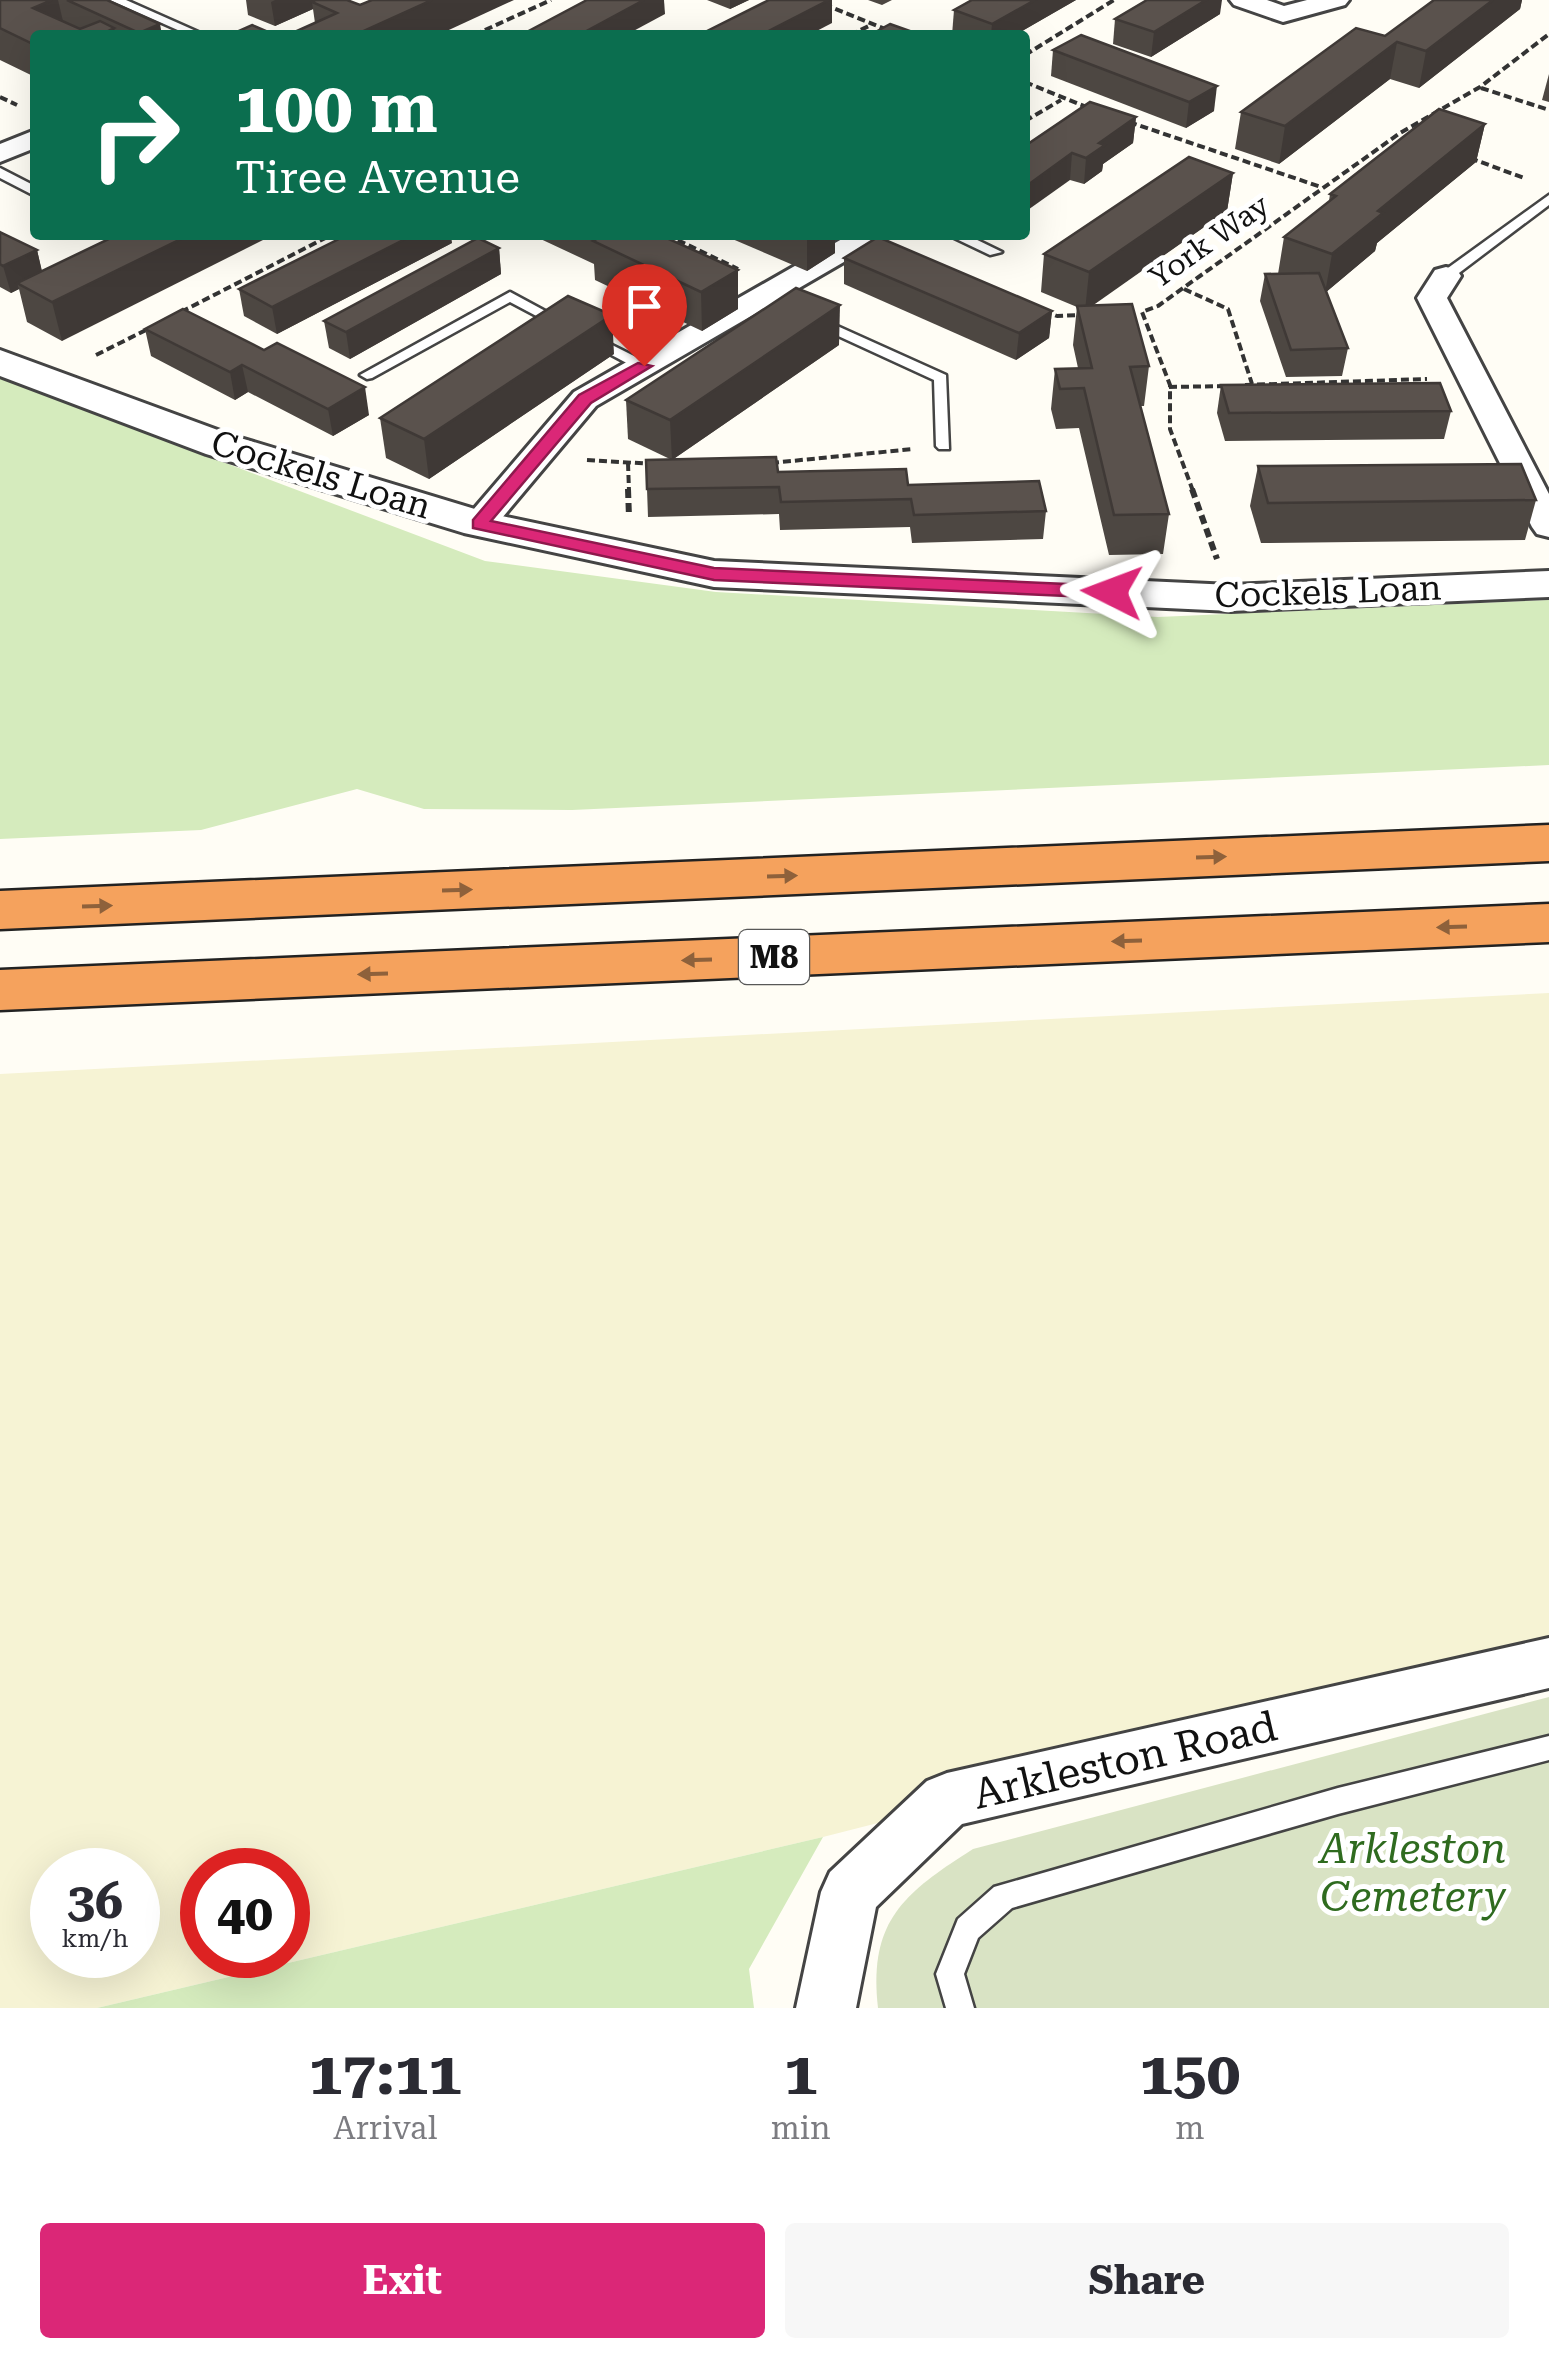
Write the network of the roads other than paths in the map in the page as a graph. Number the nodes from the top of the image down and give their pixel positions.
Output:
1 (116, 0) edge
2 (1243, 0) edge
3 (1336, 0) edge
4 (187, 30) edge
5 (30, 140) edge
6 (0, 154) edge
7 (0, 172) edge
8 (30, 186) edge
9 (1549, 199) edge
10 (862, 240) edge
11 (967, 240) edge
12 (996, 252) dead end
13 (1446, 276) joint
14 (808, 316) edge
15 (0, 362) edge
16 (644, 366) junction
17 (368, 375) dead end
18 (944, 446) road end
19 (479, 524) junction
20 (1549, 527) edge
21 (1549, 584) edge
22 (1549, 843) edge
23 (0, 910) edge
24 (1549, 923) edge
25 (0, 990) edge
26 (1549, 1663) edge
27 (1549, 1748) edge
28 (826, 2008) edge
29 (960, 2008) edge

1 - 4 lane
2 - 3 street
5 - 6 street
7 - 8 lane
9 - 13 lane
10 - 16 street
11 - 12 lane
13 - 20 street
14 - 18 lane
15 - 19 street, Cockels Loan
16 - 17 lane
16 - 19 street
19 - 21 street, Cockels Loan
23 -> 22 highway, M8
24 -> 25 highway, M8
26 - 28 street, Arkleston Road
27 - 29 lane

